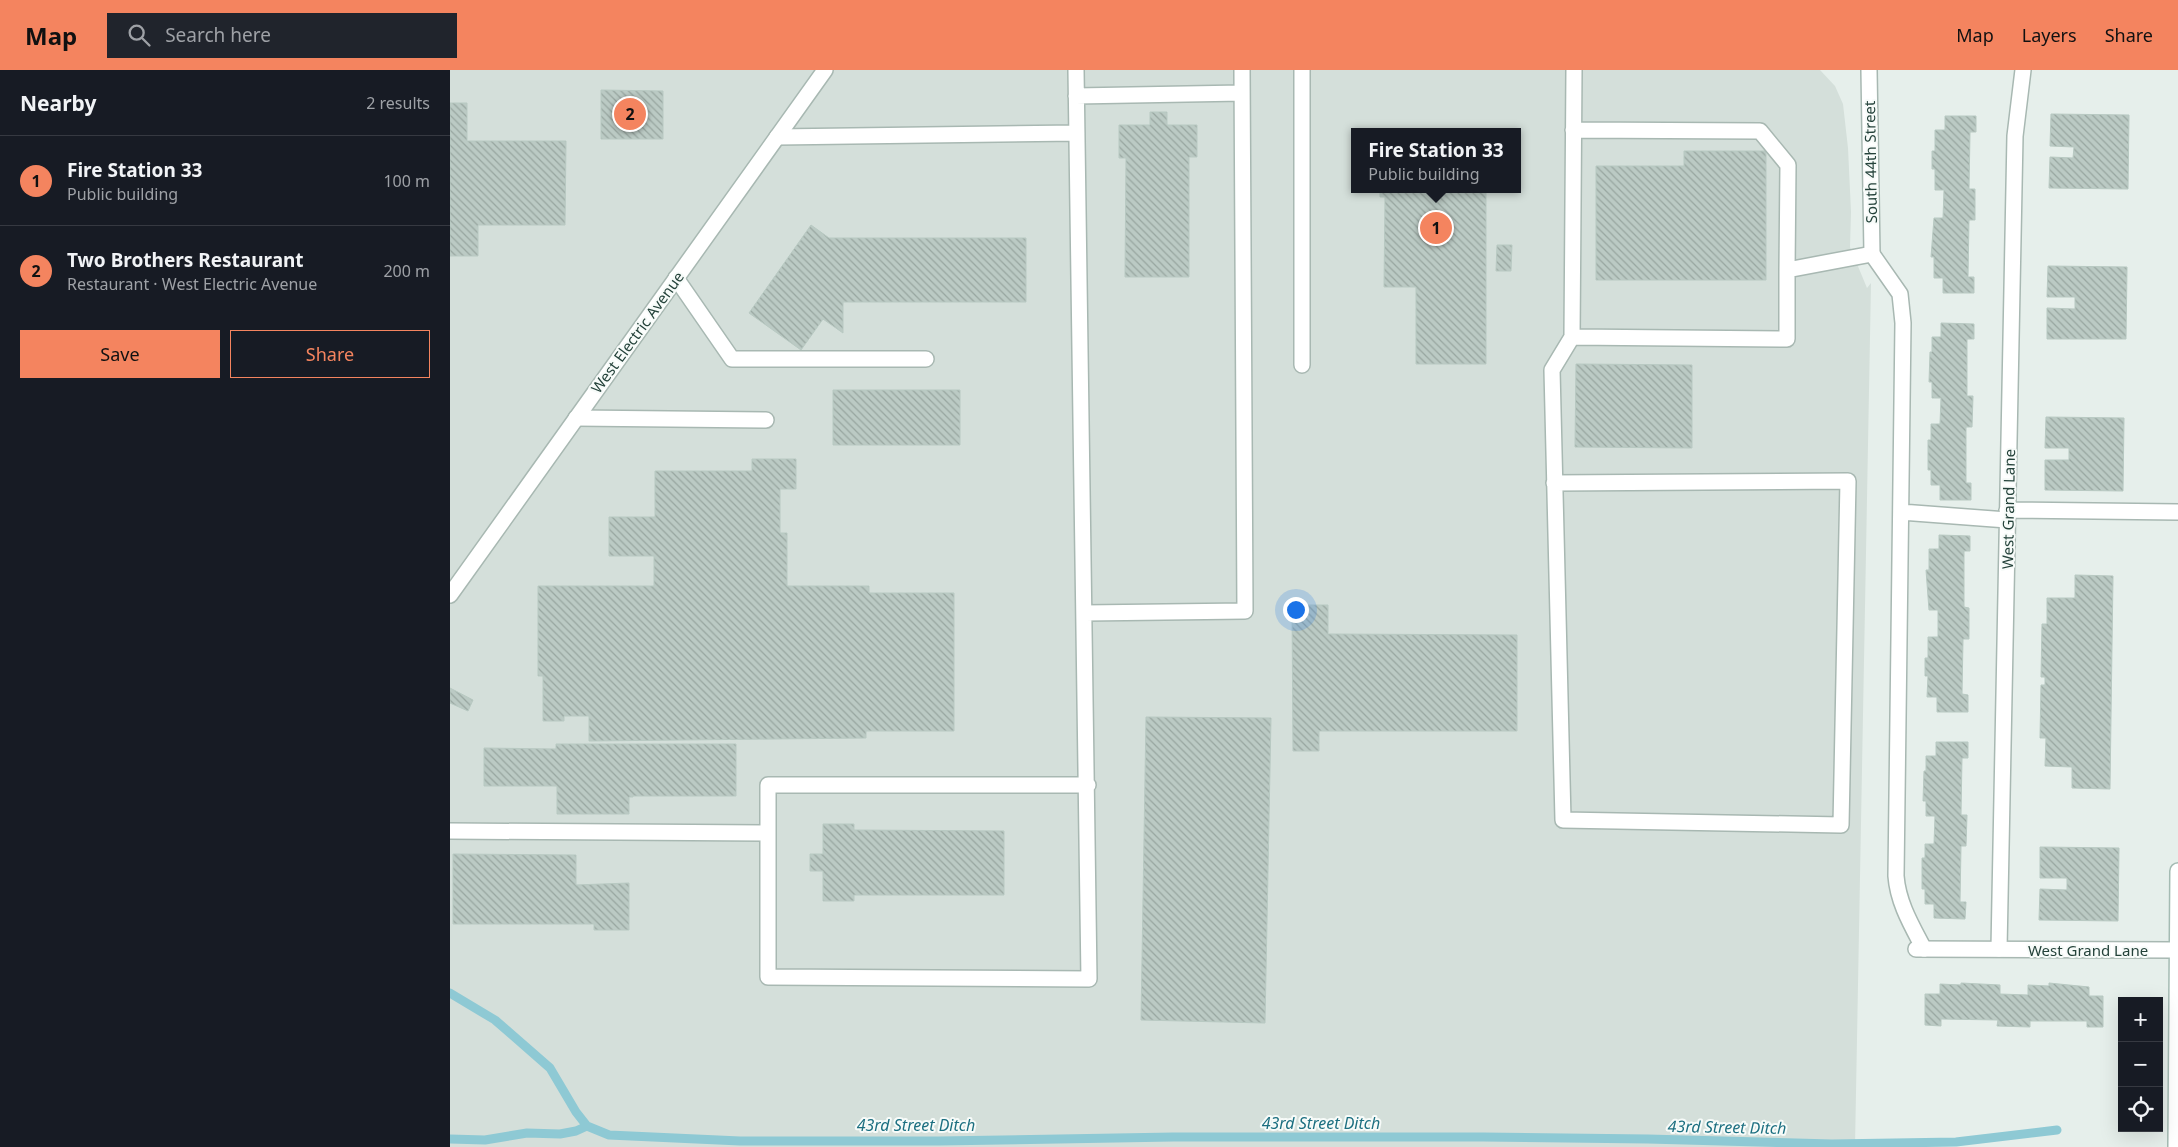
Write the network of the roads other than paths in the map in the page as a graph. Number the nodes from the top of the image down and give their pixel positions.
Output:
1 (825, 70) edge
2 (1076, 70) edge
3 (1242, 70) edge
4 (1302, 70) edge
5 (1574, 70) edge
6 (1869, 70) edge
7 (2023, 70) edge
8 (1242, 93) junction
9 (1076, 96) junction
10 (1573, 130) junction
11 (1077, 133) junction
12 (777, 137) junction
13 (1872, 254) junction
14 (1786, 270) junction
15 (676, 278) junction
16 (1572, 337) junction
17 (926, 359) dead end
18 (1302, 365) dead end
19 (576, 418) junction
20 (766, 420) dead end
21 (1554, 483) junction
22 (1901, 512) junction
23 (2178, 512) edge
24 (2007, 515) junction
25 (450, 595) edge
26 (1085, 613) junction
27 (1088, 785) junction
28 (450, 832) edge
29 (768, 833) junction
30 (2178, 871) edge
31 (1999, 949) junction
32 (2177, 950) edge
33 (2176, 1147) edge

1 - 12 street, West Electric Avenue
2 - 9 street
3 - 8 street
4 - 18 street
5 - 10 street
6 - 13 street, South 44th Street
7 - 24 street, West Grand Lane
8 - 9 street
8 - 26 street
9 - 11 street
10 - 14 street
10 - 16 street
11 - 12 street
11 - 26 street
12 - 15 street, West Electric Avenue
13 - 14 street
13 - 22 street
14 - 16 street
15 - 17 street
15 - 19 street, West Electric Avenue
16 - 21 street
19 - 20 street
19 - 25 street, West Electric Avenue
21 - 21 street
22 - 24 street
22 - 31 street, West Grand Lane
23 - 24 street
24 - 31 street, West Grand Lane
26 - 27 street
27 - 29 street
27 - 29 street
28 - 29 street
30 - 32 street
31 - 32 street, West Grand Lane
32 - 33 street

